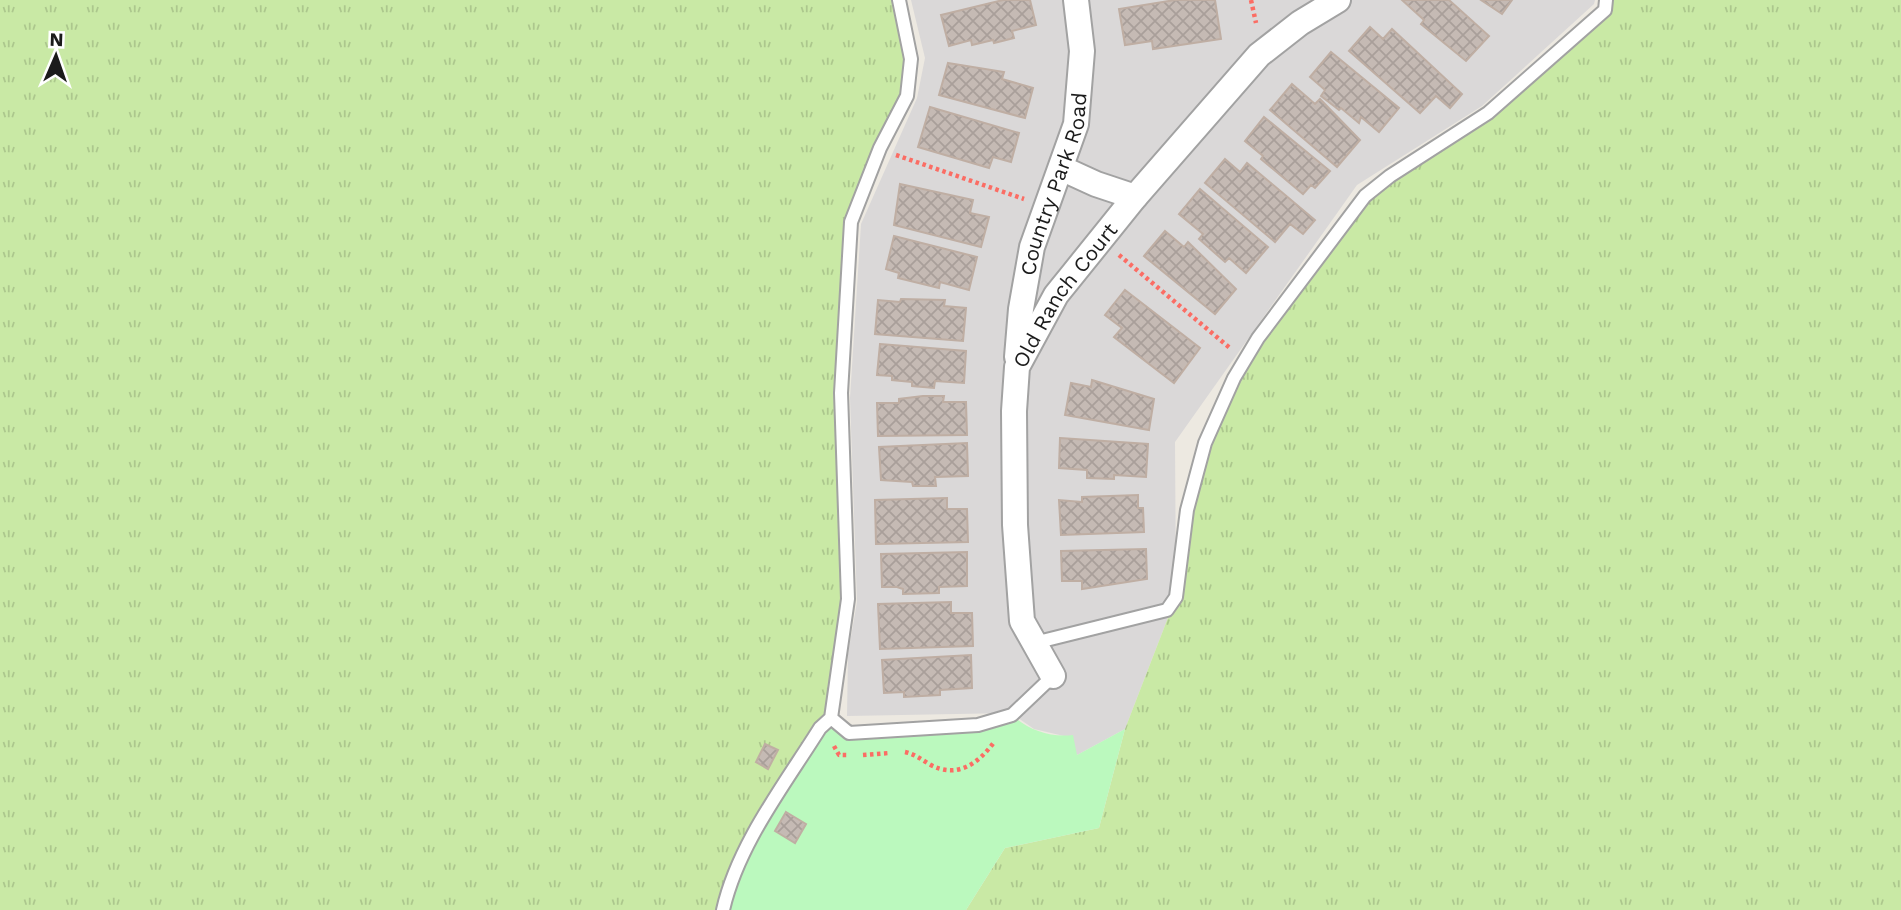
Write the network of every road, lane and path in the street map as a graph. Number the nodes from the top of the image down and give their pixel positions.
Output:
1 (900, 0) edge
2 (1076, 0) edge
3 (1338, 0) edge
4 (1606, 0) edge
5 (880, 148) junction
6 (1061, 168) junction
7 (1135, 197) junction
8 (1024, 199) dead end
9 (1100, 239) junction
10 (1244, 360) junction
11 (1017, 367) junction
12 (1034, 643) junction
13 (1053, 677) joint
14 (831, 718) junction
15 (723, 910) edge

1 - 5 lane
2 - 6 street, Country Park Road
3 - 7 street, Old Ranch Court
4 - 10 lane
5 - 8 path
5 - 14 lane
6 - 7 street
6 - 11 street, Country Park Road
7 - 9 street, Old Ranch Court
9 - 10 path
9 - 11 street, Old Ranch Court
10 - 12 lane
11 - 12 street, Old Ranch Court
12 - 13 street, Old Ranch Court
13 - 14 lane
14 - 15 lane

